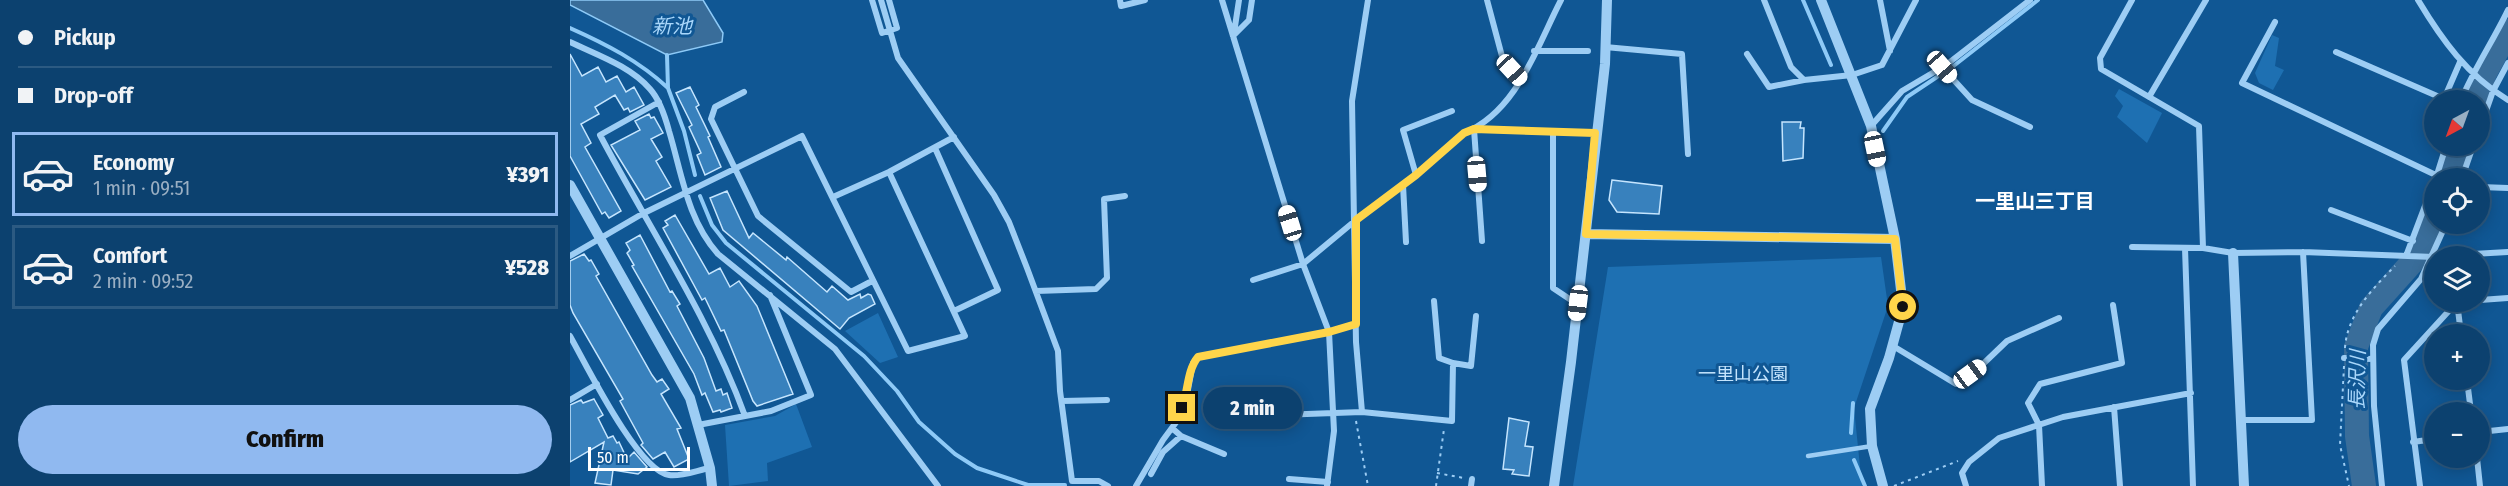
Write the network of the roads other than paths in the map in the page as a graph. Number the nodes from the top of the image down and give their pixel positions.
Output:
1 (872, 0) edge
2 (881, 0) edge
3 (890, 0) edge
4 (1120, 0) edge
5 (1145, 0) edge
6 (1222, 0) edge
7 (1239, 0) edge
8 (1252, 0) edge
9 (1368, 0) edge
10 (1487, 0) edge
11 (1561, 0) edge
12 (1607, 0) edge
13 (1764, 0) edge
14 (1821, 0) edge
15 (1880, 0) edge
16 (1916, 0) edge
17 (2030, 0) edge
18 (2132, 0) edge
19 (2418, 0) edge
20 (2204, 1) edge
21 (2508, 10) edge
22 (2275, 21) dead end
23 (889, 31) junction
24 (1233, 36) junction
25 (570, 42) edge
26 (1605, 47) junction
27 (1534, 51) junction
28 (1588, 51) dead end
29 (1890, 51) junction
30 (2336, 52) dead end
31 (1747, 54) dead end
32 (2460, 62) junction
33 (2508, 63) edge
34 (1942, 67) junction
35 (2473, 73) junction
36 (1852, 75) junction
37 (1522, 80) junction
38 (1804, 80) junction
39 (2466, 90) edge
40 (2493, 91) junction
41 (744, 92) dead end
42 (2149, 96) junction
43 (2490, 100) edge
44 (2508, 100) edge
45 (658, 102) junction
46 (1452, 111) dead end
47 (1870, 126) junction
48 (2030, 127) dead end
49 (1474, 129) junction
50 (1553, 132) junction
51 (1595, 133) junction
52 (954, 137) junction
53 (935, 148) junction
54 (1689, 154) dead end
55 (735, 168) junction
56 (889, 172) junction
57 (2424, 173) edge
58 (1416, 175) junction
59 (570, 185) edge
60 (1403, 185) junction
61 (2490, 187) edge
62 (2508, 188) edge
63 (685, 193) junction
64 (1125, 196) dead end
65 (833, 197) junction
66 (2331, 210) dead end
67 (2424, 213) edge
68 (642, 214) junction
69 (1356, 220) junction
70 (1586, 234) junction
71 (600, 239) junction
72 (1895, 239) junction
73 (1482, 241) dead end
74 (2413, 241) junction
75 (1406, 242) dead end
76 (2132, 247) dead end
77 (2185, 248) junction
78 (2203, 248) junction
79 (2303, 252) junction
80 (2508, 252) edge
81 (2490, 253) edge
82 (2233, 254) junction
83 (570, 256) edge
84 (2406, 256) junction
85 (2424, 257) edge
86 (1303, 264) junction
87 (2424, 274) edge
88 (1253, 280) dead end
89 (872, 281) junction
90 (1036, 291) junction
91 (770, 295) junction
92 (2508, 298) edge
93 (2490, 299) edge
94 (1434, 301) dead end
95 (1578, 303) junction
96 (2114, 305) dead end
97 (954, 311) junction
98 (2448, 312) edge
99 (1476, 315) dead end
100 (2060, 318) dead end
101 (1356, 324) junction
102 (1329, 332) junction
103 (570, 336) edge
104 (1893, 346) junction
105 (2345, 358) dead end
106 (2372, 359) junction
107 (1453, 363) junction
108 (597, 384) junction
109 (2191, 393) junction
110 (570, 399) edge
111 (1107, 400) dead end
112 (1062, 401) junction
113 (2114, 407) junction
114 (1358, 412) junction
115 (1334, 413) junction
116 (1279, 415) dead end
117 (745, 416) junction
118 (2241, 420) junction
119 (698, 425) junction
120 (2039, 425) junction
121 (1172, 428) junction
122 (2508, 429) edge
123 (2490, 431) edge
124 (1181, 436) junction
125 (2424, 440) edge
126 (2414, 442) junction
127 (1872, 446) junction
128 (1224, 454) dead end
129 (1808, 456) dead end
130 (710, 468) junction
131 (2478, 468) edge
132 (1151, 474) dead end
133 (1289, 479) dead end
134 (1327, 484) edge
135 (712, 486) edge
136 (938, 486) edge
137 (1108, 486) edge
138 (1136, 486) edge
139 (1554, 486) edge
140 (1883, 486) edge
141 (1966, 486) edge
142 (2042, 486) edge
143 (2120, 486) edge
144 (2193, 486) edge
145 (2244, 486) edge
146 (2382, 486) edge
147 (2420, 486) edge
148 (2480, 486) edge

1 - 23 street
2 - 23 street
3 - 23 street
4 - 5 street
6 - 24 street
7 - 24 street
8 - 24 street
9 - 69 street
10 - 37 street
11 - 27 street
12 - 26 street
13 - 38 street
14 - 36 street
15 - 29 street
16 - 29 street
17 - 34 street
18 - 42 street
19 - 32 street
20 - 42 street
21 - 35 street
22 - 57 street
23 - 52 street
24 - 86 street
25 - 45 street
26 - 51 street
26 - 54 street
27 - 28 street
27 - 37 street
29 - 36 street
30 - 32 street
31 - 38 street
32 - 35 street
33 - 40 street
34 - 47 street
34 - 48 street
35 - 39 street
35 - 40 street
36 - 38 street
36 - 47 street
37 - 49 street
40 - 43 street
40 - 44 street
41 - 55 street
42 - 78 street
45 - 63 street
45 - 68 street
46 - 58 street
47 - 72 street
49 - 50 street
49 - 58 street
49 - 73 street
50 - 51 street
50 - 95 street
51 - 70 street
52 - 53 street
52 - 90 street
53 - 56 street
53 - 97 street
55 - 63 street
55 - 65 street
55 - 89 street
56 - 65 street
56 - 97 street
58 - 60 street
59 - 71 street
60 - 69 street
60 - 75 street
61 - 62 street
63 - 68 street
63 - 91 street
64 - 90 street
65 - 89 street
66 - 74 street
67 - 74 street
68 - 71 street
68 - 117 street
69 - 86 street
69 - 101 street
70 - 72 street
70 - 95 street
71 - 83 street
71 - 119 street
72 - 104 street
74 - 84 street
76 - 77 street
77 - 78 street
77 - 109 street
78 - 82 street
79 - 82 street
79 - 84 street
79 - 118 street
80 - 81 street
82 - 118 street
84 - 85 street
86 - 88 street
86 - 102 street
87 - 106 street
89 - 97 street
90 - 112 street
91 - 117 street
91 - 136 street
92 - 93 street
94 - 107 street
95 - 139 street
96 - 120 street
98 - 126 street
99 - 107 street
100 - 104 street
101 - 102 street
101 - 114 street
102 - 115 street
102 - 121 street
103 - 108 street
104 - 127 street
105 - 106 street
106 - 146 street
107 - 114 street
108 - 110 street
108 - 130 street
109 - 113 street
109 - 144 street
111 - 112 street
112 - 137 street
113 - 120 street
113 - 143 street
114 - 115 street
115 - 116 street
115 - 134 street
117 - 119 street
118 - 145 street
119 - 130 street
120 - 141 street
120 - 142 street
121 - 124 street
121 - 138 street
122 - 123 street
124 - 128 street
124 - 132 street
125 - 126 street
126 - 147 street
127 - 129 lane
127 - 140 street
130 - 135 street
131 - 148 street
133 - 134 street

